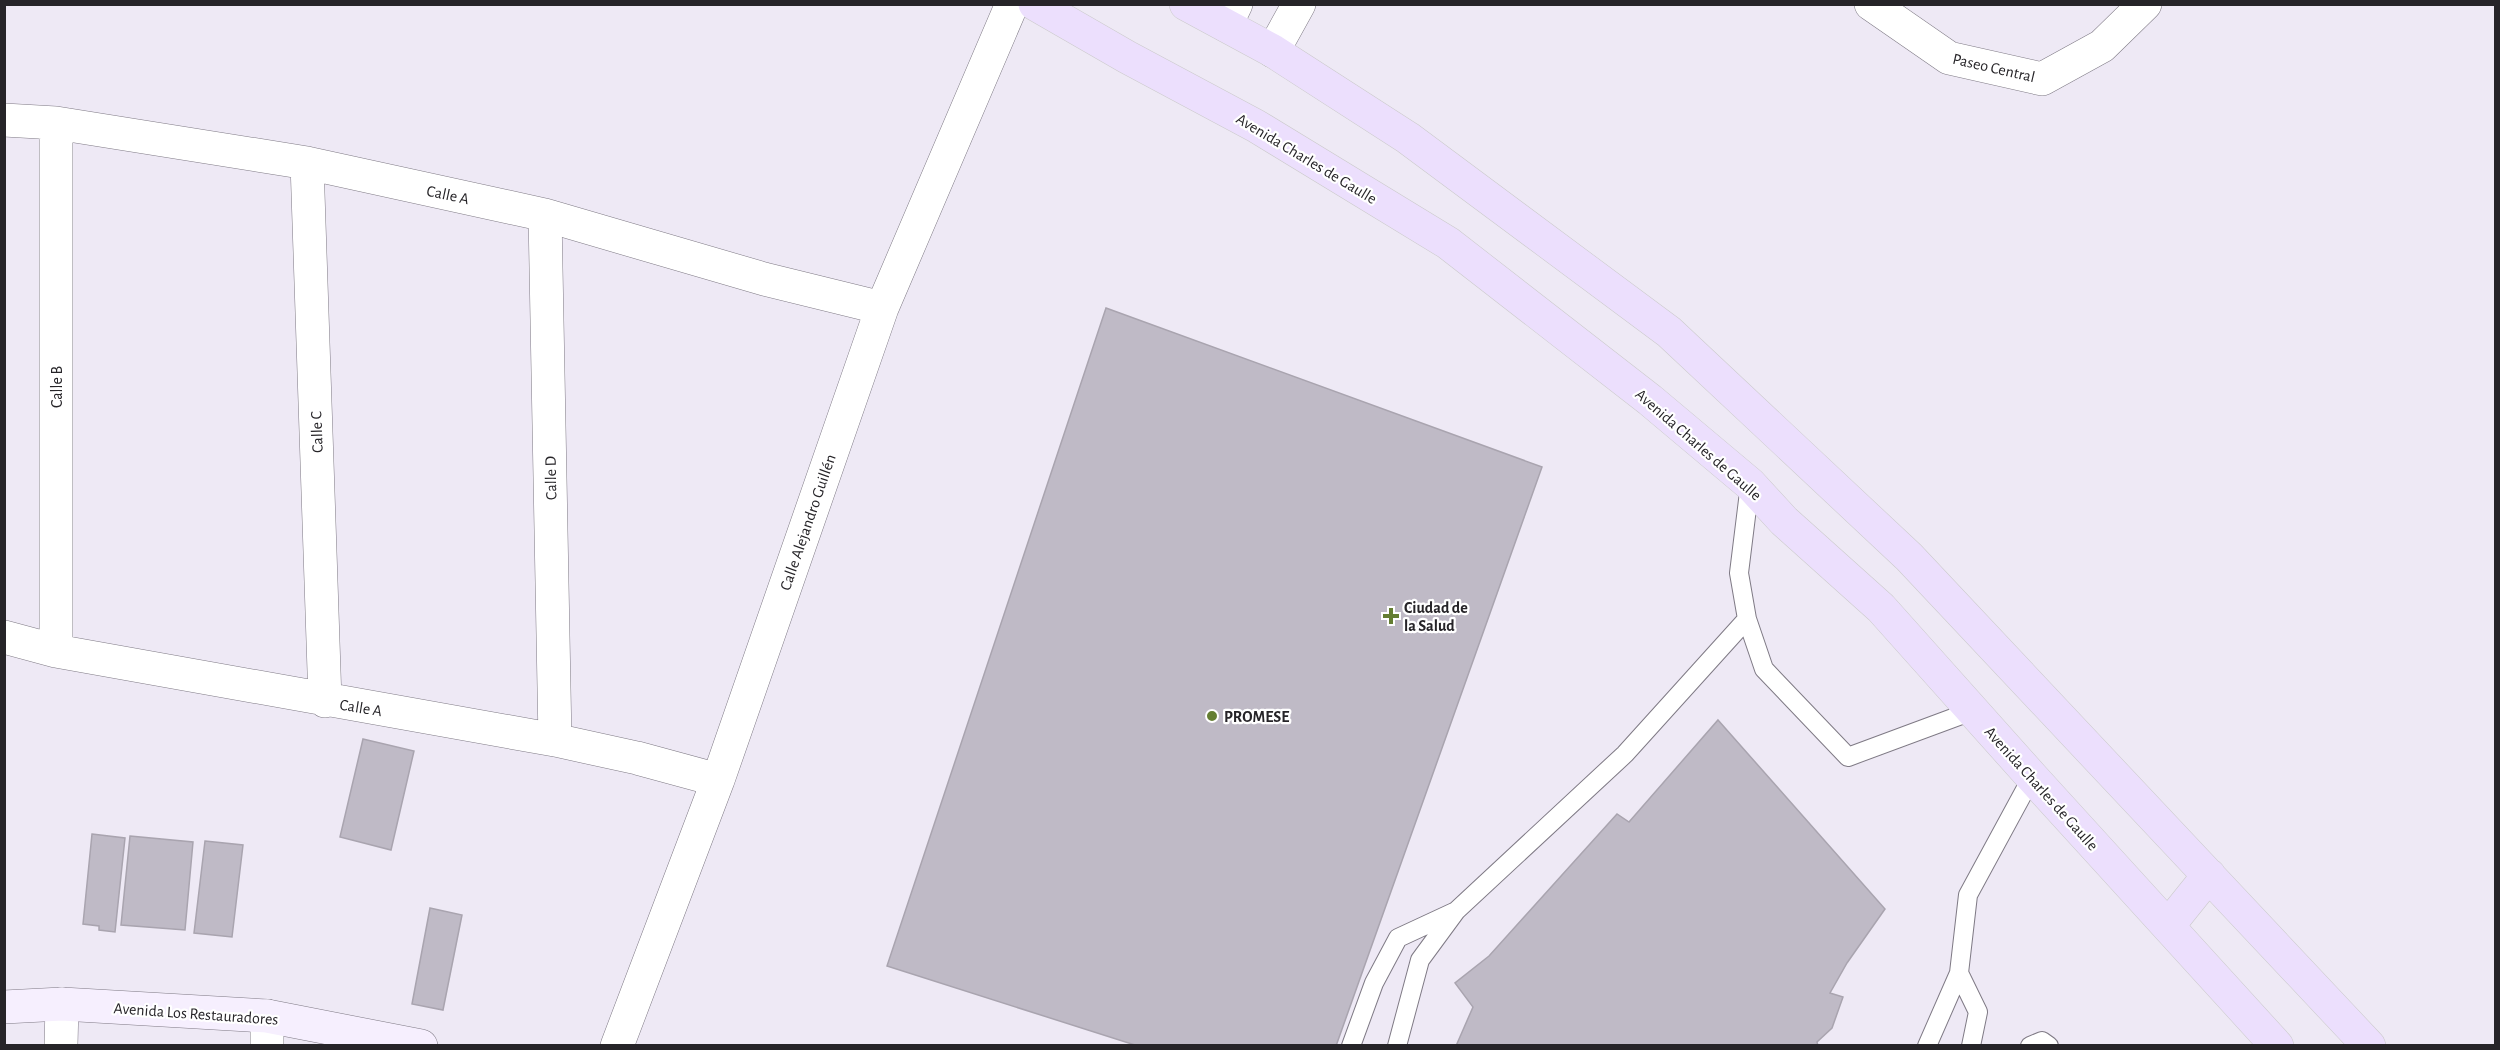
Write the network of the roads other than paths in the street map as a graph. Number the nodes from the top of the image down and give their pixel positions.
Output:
1 (1012, 4) edge
2 (1035, 4) edge
3 (1186, 4) edge
4 (1299, 4) edge
5 (1871, 4) edge
6 (2145, 4) edge
7 (1231, 14) edge
8 (1273, 51) junction
9 (4, 120) edge
10 (56, 123) junction
11 (307, 163) junction
12 (545, 215) junction
13 (882, 308) junction
14 (1750, 484) junction
15 (1747, 619) junction
16 (4, 637) edge
17 (56, 651) junction
18 (325, 701) junction
19 (1972, 711) junction
20 (555, 740) junction
21 (2032, 777) junction
22 (718, 780) junction
23 (2209, 875) junction
24 (1456, 911) junction
25 (2168, 926) junction
26 (1959, 973) junction
27 (62, 1004) junction
28 (4, 1007) edge
29 (267, 1031) edge
30 (1927, 1044) edge
31 (61, 1046) edge
32 (421, 1046) edge
33 (617, 1046) edge
34 (1351, 1046) edge
35 (1397, 1046) edge
36 (1971, 1046) edge
37 (2030, 1046) edge
38 (2049, 1046) edge
39 (2277, 1046) edge
40 (2369, 1046) edge

1 - 13 street, Calle Alejandro Guillén
2 - 14 main road, Avenida Charles de Gaulle
3 - 7 main road
4 - 8 street
5 - 6 street, Paseo Central
7 - 8 main road
8 - 23 main road
9 - 10 street, Calle A
10 - 11 street, Calle A
10 - 17 street, Calle B
11 - 12 street, Calle A
11 - 18 street, Calle C
12 - 13 street, Calle A
12 - 20 street, Calle D
13 - 22 street, Calle Alejandro Guillén
14 - 15 lane
14 - 19 main road, Avenida Charles de Gaulle
15 - 19 lane
15 - 24 lane
16 - 17 street, Calle A
17 - 18 street, Calle A
18 - 20 street, Calle A
19 - 21 main road, Avenida Charles de Gaulle
20 - 22 street, Calle A
21 - 25 main road, Avenida Charles de Gaulle
21 - 26 lane
22 - 33 street, Calle Alejandro Guillén
23 - 25 main road
23 - 40 main road
24 - 34 lane
24 - 35 lane
25 - 39 main road, Avenida Charles de Gaulle
26 - 30 lane
26 - 36 lane
27 - 28 street, Avenida Los Restauradores
27 - 29 street, Avenida Los Restauradores
27 - 31 street
29 - 32 street, Avenida Los Restauradores
37 - 38 lane

